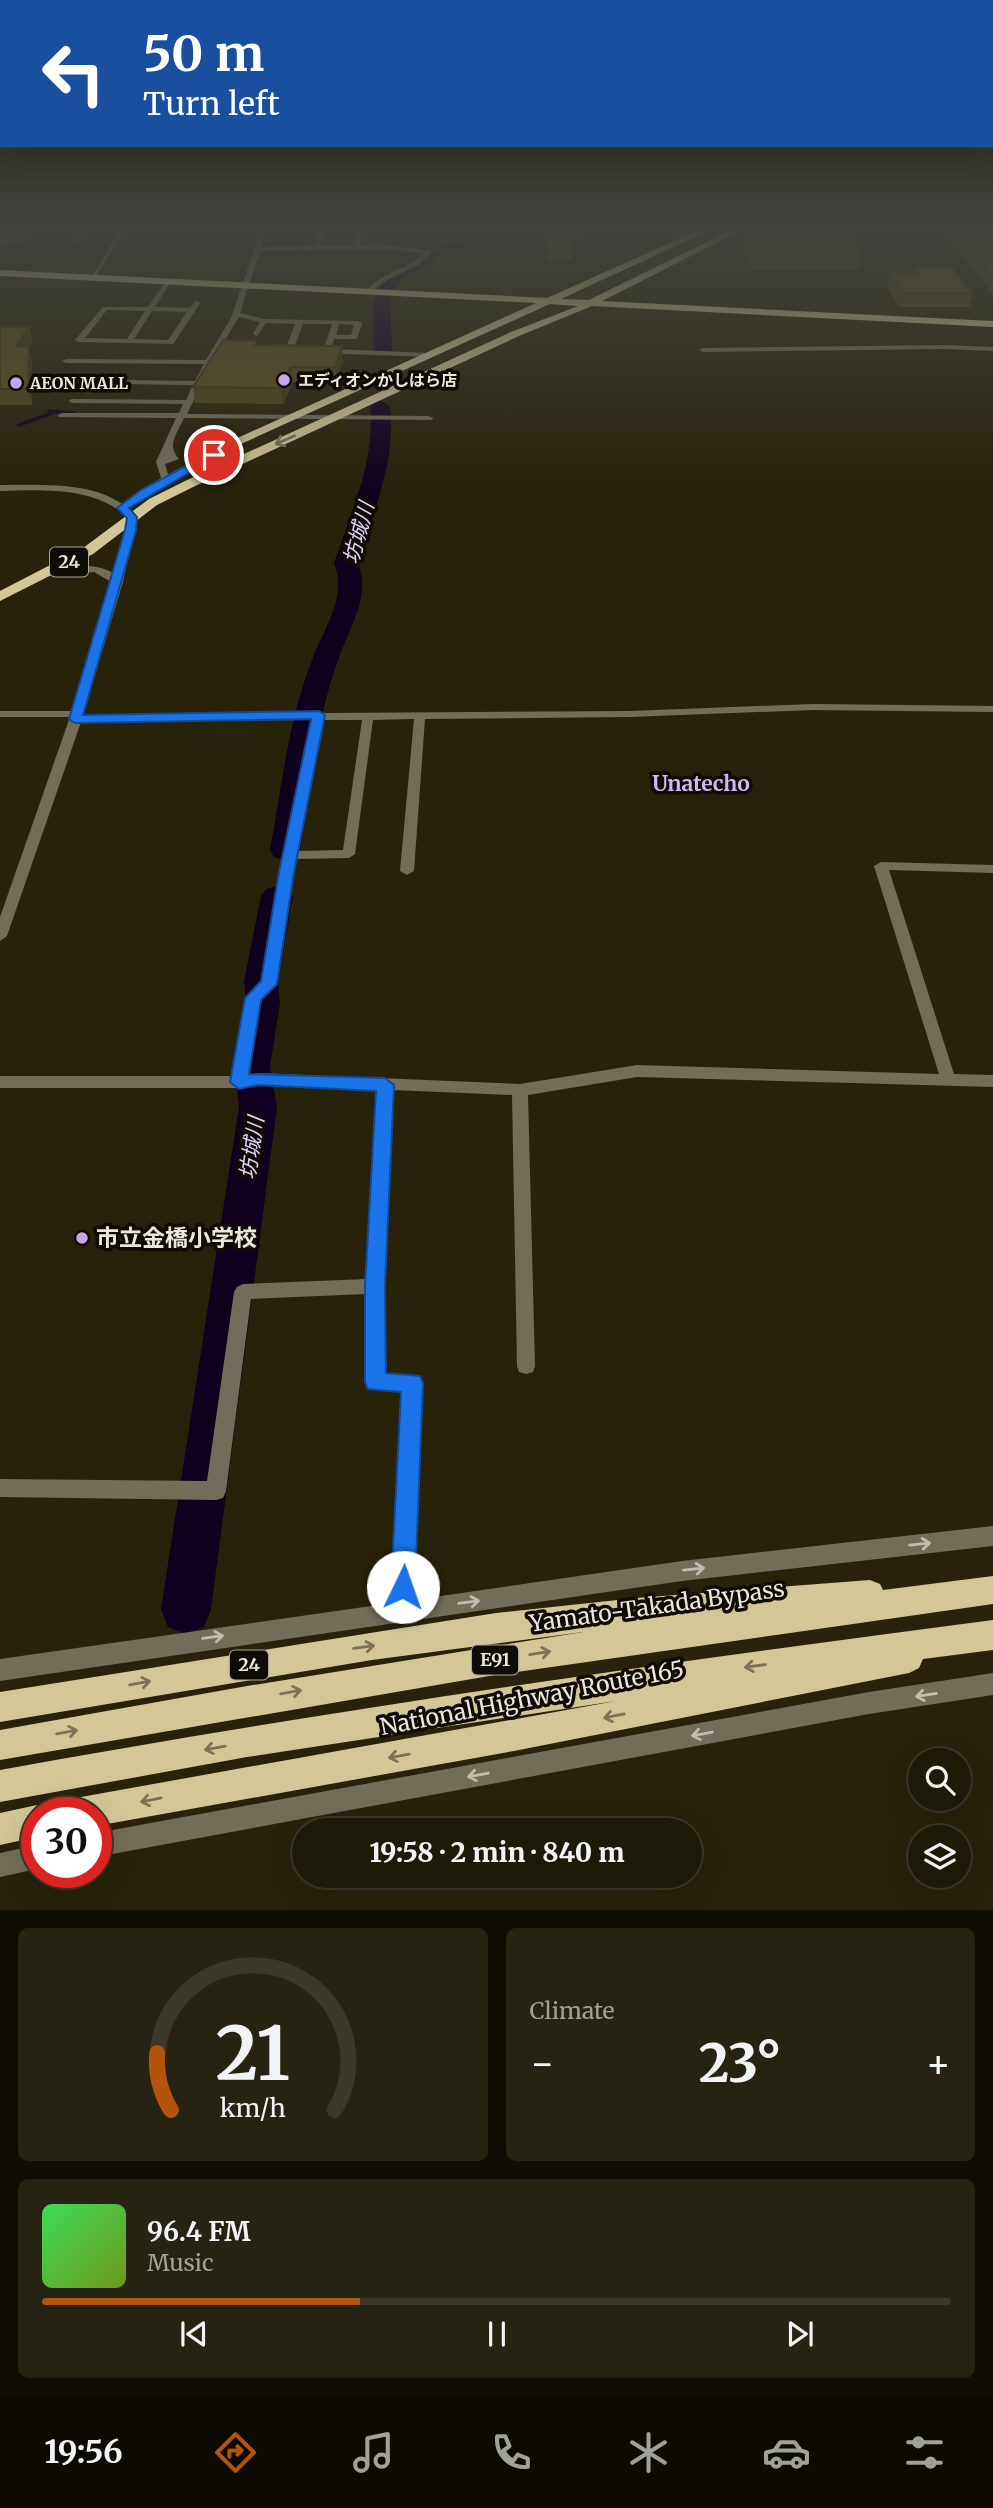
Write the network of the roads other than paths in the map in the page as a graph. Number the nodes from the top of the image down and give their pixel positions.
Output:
1 (97, 318) edge
2 (145, 318) edge
3 (186, 318) edge
4 (234, 318) edge
5 (253, 318) edge
6 (512, 318) edge
7 (556, 318) edge
8 (886, 318) edge
9 (264, 321) junction
10 (300, 321) junction
11 (336, 321) junction
12 (993, 324) edge
13 (257, 334) dead end
14 (331, 337) junction
15 (129, 341) junction
16 (452, 345) junction
17 (217, 347) junction
18 (228, 348) edge
19 (276, 349) edge
20 (993, 349) edge
21 (289, 350) junction
22 (302, 350) edge
23 (703, 350) dead end
24 (314, 351) edge
25 (327, 351) junction
26 (477, 352) junction
27 (430, 355) junction
28 (66, 360) dead end
29 (209, 362) junction
30 (53, 381) dead end
31 (81, 382) junction
32 (199, 383) junction
33 (72, 401) junction
34 (190, 402) junction
35 (183, 415) junction
36 (337, 416) junction
37 (291, 418) junction
38 (429, 418) dead end
39 (166, 481) junction
40 (0, 488) edge
41 (144, 492) dead end
42 (129, 508) junction
43 (50, 572) junction
44 (118, 582) junction
45 (0, 585) edge
46 (0, 597) edge
47 (993, 709) edge
48 (0, 713) edge
49 (311, 715) junction
50 (368, 715) junction
51 (420, 715) junction
52 (77, 717) junction
53 (290, 855) junction
54 (993, 869) edge
55 (407, 871) dead end
56 (0, 936) edge
57 (248, 1081) junction
58 (949, 1081) junction
59 (0, 1082) edge
60 (993, 1082) edge
61 (385, 1085) junction
62 (520, 1090) junction
63 (375, 1286) junction
64 (526, 1366) dead end
65 (0, 1488) edge
66 (993, 1536) edge
67 (993, 1588) edge
68 (402, 1612) junction
69 (993, 1635) edge
70 (993, 1641) edge
71 (0, 1670) edge
72 (993, 1684) edge
73 (0, 1707) edge
74 (0, 1745) edge
75 (0, 1786) edge
76 (112, 1807) edge
77 (21, 1824) edge
78 (0, 1829) edge
79 (112, 1842) edge
80 (21, 1860) edge
81 (0, 1865) edge

1 - 15 street
2 - 15 street
3 - 15 street
4 - 17 street
5 - 9 street
6 - 16 highway
7 - 26 highway, 24
8 - 12 highway
9 - 10 street
9 - 13 street
10 - 11 street
10 - 21 street
11 - 14 street
11 - 14 street
14 - 25 street
16 - 26 highway
16 - 27 highway
17 - 18 street
17 - 29 street
19 - 21 street
20 - 23 street
21 - 22 street
24 - 25 street
25 - 27 street
26 - 36 highway, 24
27 - 37 highway
28 - 29 street
29 - 32 street
30 - 31 street
31 - 32 street
31 - 33 street
32 - 34 street
33 - 34 street
33 - 35 street
34 - 35 street
35 - 37 street
35 - 39 street
36 - 37 street
36 - 38 street
36 -> 42 highway, 24
37 - 39 highway
39 - 41 highway
40 - 42 street
42 - 43 highway, 24
42 - 44 street
42 - 45 highway, 24
43 - 44 street
43 - 46 highway, 24
44 - 52 street
47 - 51 street
48 - 52 street
49 - 50 street
49 - 52 street
49 - 53 street
50 - 51 street
50 - 53 street
51 - 55 street
52 - 56 street
53 - 57 street
54 - 58 street
57 - 59 street
57 - 61 street
58 - 60 street
58 - 62 street
61 - 62 street
61 - 63 street
62 - 64 street
63 - 65 street
63 - 68 street
68 -> 66 street
73 -> 67 highway, 24
74 -> 67 highway, Yamato-Takada Bypass / E91
71 -> 68 street
69 -> 75 highway, E91
70 -> 76 highway, National Highway Route 165
72 -> 79 street
77 - 78 highway
80 - 81 street

